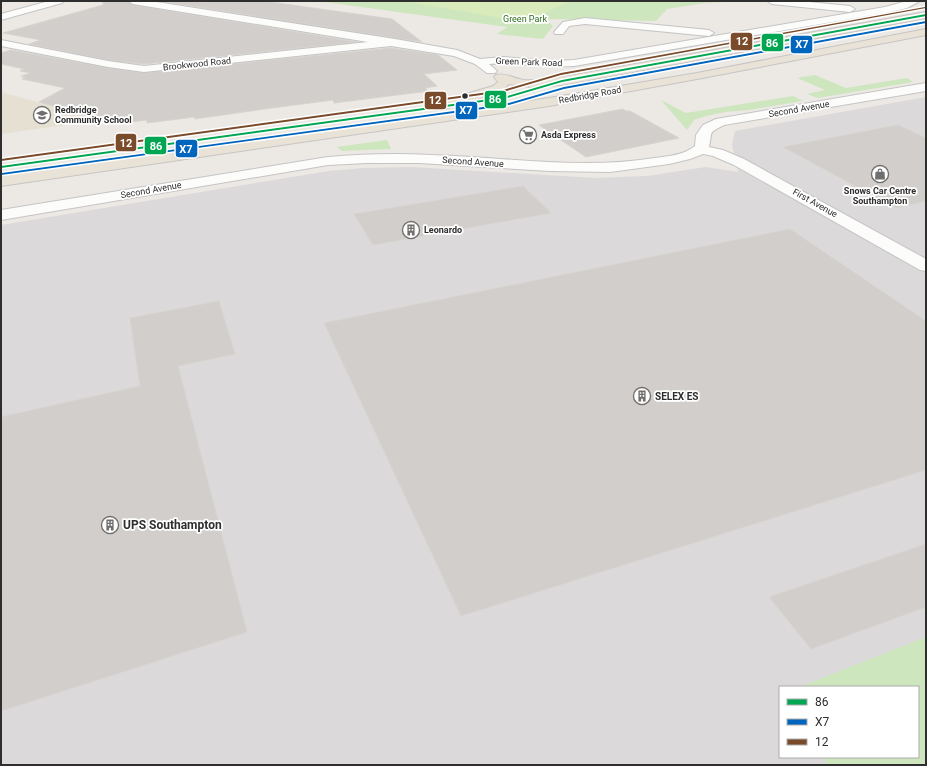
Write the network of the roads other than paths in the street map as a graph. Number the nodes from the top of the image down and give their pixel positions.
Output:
1 (59, 1) edge
2 (133, 1) edge
3 (772, 1) edge
4 (915, 1) edge
5 (865, 13) junction
6 (926, 15) edge
7 (1, 17) edge
8 (926, 24) edge
9 (559, 32) dead end
10 (926, 32) edge
11 (356, 36) junction
12 (722, 38) junction
13 (926, 41) edge
14 (395, 42) junction
15 (1, 43) edge
16 (349, 47) junction
17 (479, 62) junction
18 (500, 78) junction
19 (562, 81) junction
20 (649, 85) junction
21 (926, 87) edge
22 (504, 98) junction
23 (437, 107) junction
24 (701, 149) junction
25 (1, 167) edge
26 (1, 181) edge
27 (1, 215) edge
28 (926, 266) edge

1 - 7 street
2 - 11 street
3 - 5 street, Green Park Road
4 - 5 street, Green Park Road
5 - 12 street, Green Park Road
6 - 19 highway
8 - 22 highway, Redbridge Road
9 - 12 street, Green Park Road
10 - 20 highway, Redbridge Road
11 - 14 street
11 - 16 street
12 - 17 street, Green Park Road
13 - 20 highway
14 - 16 street, Brookwood Road
14 - 17 street
15 - 16 street, Brookwood Road
17 - 18 street
18 - 19 highway
18 - 23 highway
19 - 22 highway
20 - 26 highway, Redbridge Road
21 - 24 street, Second Avenue
22 - 23 highway, Redbridge Road
23 - 25 highway, Redbridge Road
24 - 27 street, Second Avenue
24 - 28 street, First Avenue

